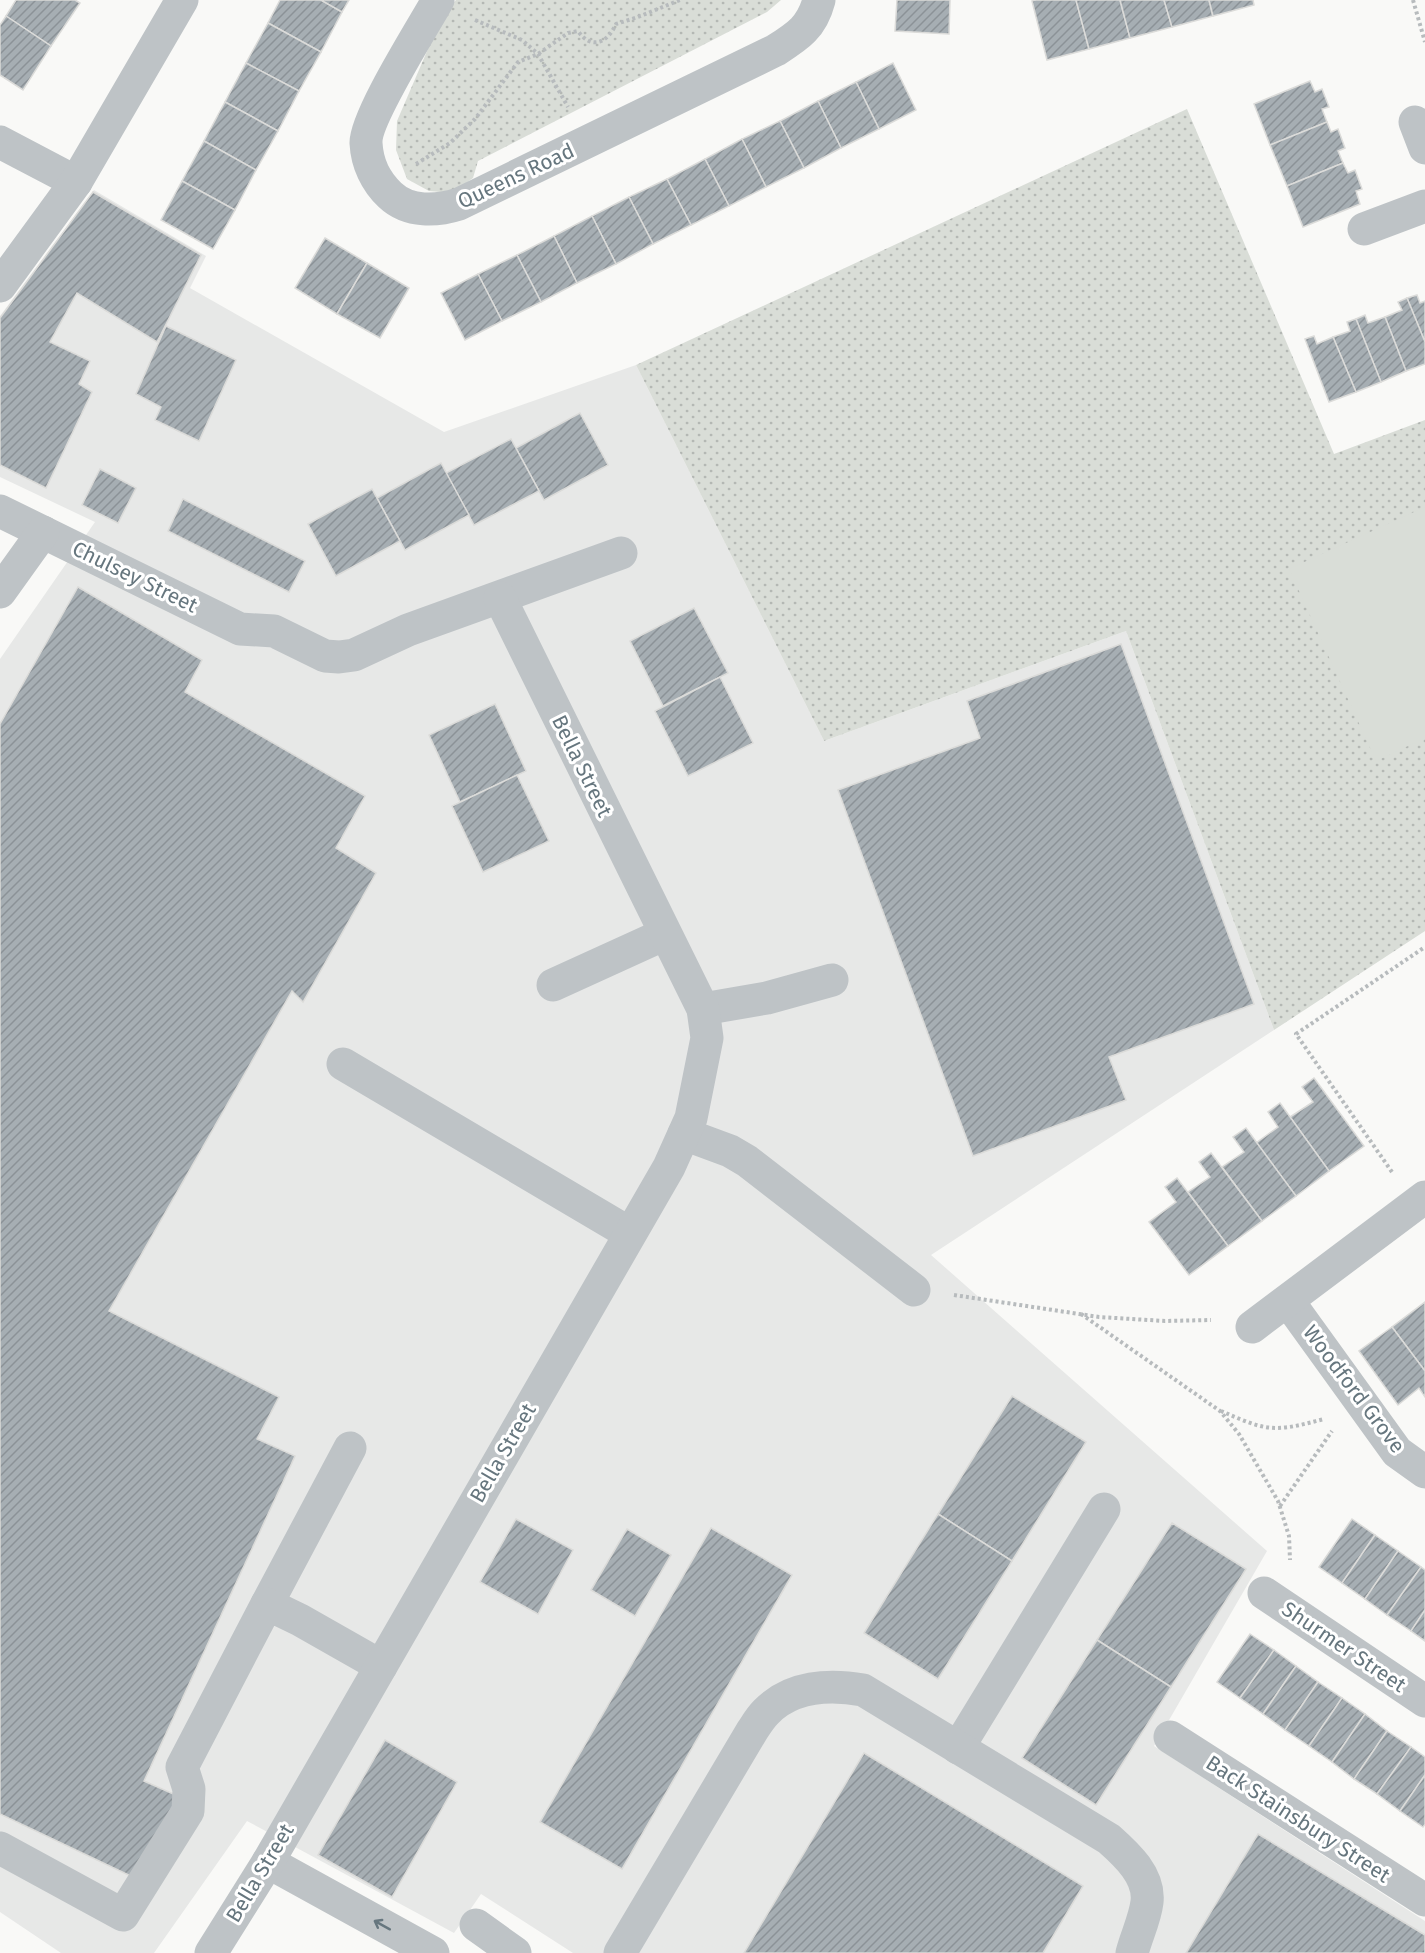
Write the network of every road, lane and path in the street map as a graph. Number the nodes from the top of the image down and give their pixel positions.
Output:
1 (182, 0) edge
2 (438, 0) edge
3 (680, 0) edge
4 (819, 0) edge
5 (1413, 0) edge
6 (468, 14) dead end
7 (1425, 42) edge
8 (538, 54) junction
9 (0, 141) edge
10 (588, 142) junction
11 (374, 174) junction
12 (76, 182) junction
13 (1425, 206) edge
14 (1364, 229) dead end
15 (0, 286) edge
16 (0, 511) edge
17 (43, 532) junction
18 (621, 553) dead end
19 (0, 592) edge
20 (500, 598) junction
21 (665, 934) junction
22 (1425, 947) edge
23 (832, 980) dead end
24 (554, 985) dead end
25 (703, 1009) junction
26 (343, 1064) dead end
27 (684, 1134) junction
28 (1420, 1201) edge
29 (629, 1233) junction
30 (914, 1290) joint
31 (1288, 1300) junction
32 (1081, 1314) junction
33 (1252, 1327) joint
34 (1350, 1405) junction
35 (1220, 1411) junction
36 (350, 1448) dead end
37 (1425, 1472) edge
38 (1280, 1507) junction
39 (1104, 1509) dead end
40 (1270, 1597) joint
41 (267, 1604) junction
42 (381, 1666) junction
43 (1425, 1701) edge
44 (1170, 1737) dead end
45 (958, 1748) junction
46 (0, 1848) edge
47 (268, 1862) junction
48 (1425, 1900) edge
49 (476, 1925) dead end
50 (211, 1953) edge
51 (433, 1953) edge
52 (515, 1953) edge
53 (620, 1953) edge
54 (1132, 1953) edge

1 - 12 street
2 - 11 street, Queens Road
3 - 8 path
4 - 10 street, Queens Road
5 - 7 path
6 - 8 path
8 - 10 path
8 - 11 path
9 - 12 street
10 - 11 street, Queens Road
12 - 15 street
13 - 14 street
16 - 17 street, Chulsey Street
17 - 19 street
17 - 20 street, Chulsey Street
18 - 20 street
20 - 21 street, Bella Street
21 - 24 street
21 - 25 street, Bella Street
22 - 28 path
23 - 25 street
25 - 27 street, Bella Street
26 - 29 street
27 - 29 street, Bella Street
27 - 30 street
28 - 31 street
29 - 42 street, Bella Street
30 - 32 path
31 - 33 street
31 - 34 street, Woodford Grove
32 - 33 path
32 - 35 path
34 - 35 path
34 - 37 street, Woodford Grove
34 - 38 path
35 - 38 path
36 - 41 street
38 - 40 path
39 - 45 street
40 - 43 street, Shurmer Street
41 - 42 street
41 - 46 street
42 - 47 street, Bella Street
44 - 48 street, Back Stainsbury Street
45 - 53 street
45 - 54 street
47 - 50 street, Bella Street
51 -> 47 street
49 - 52 street

